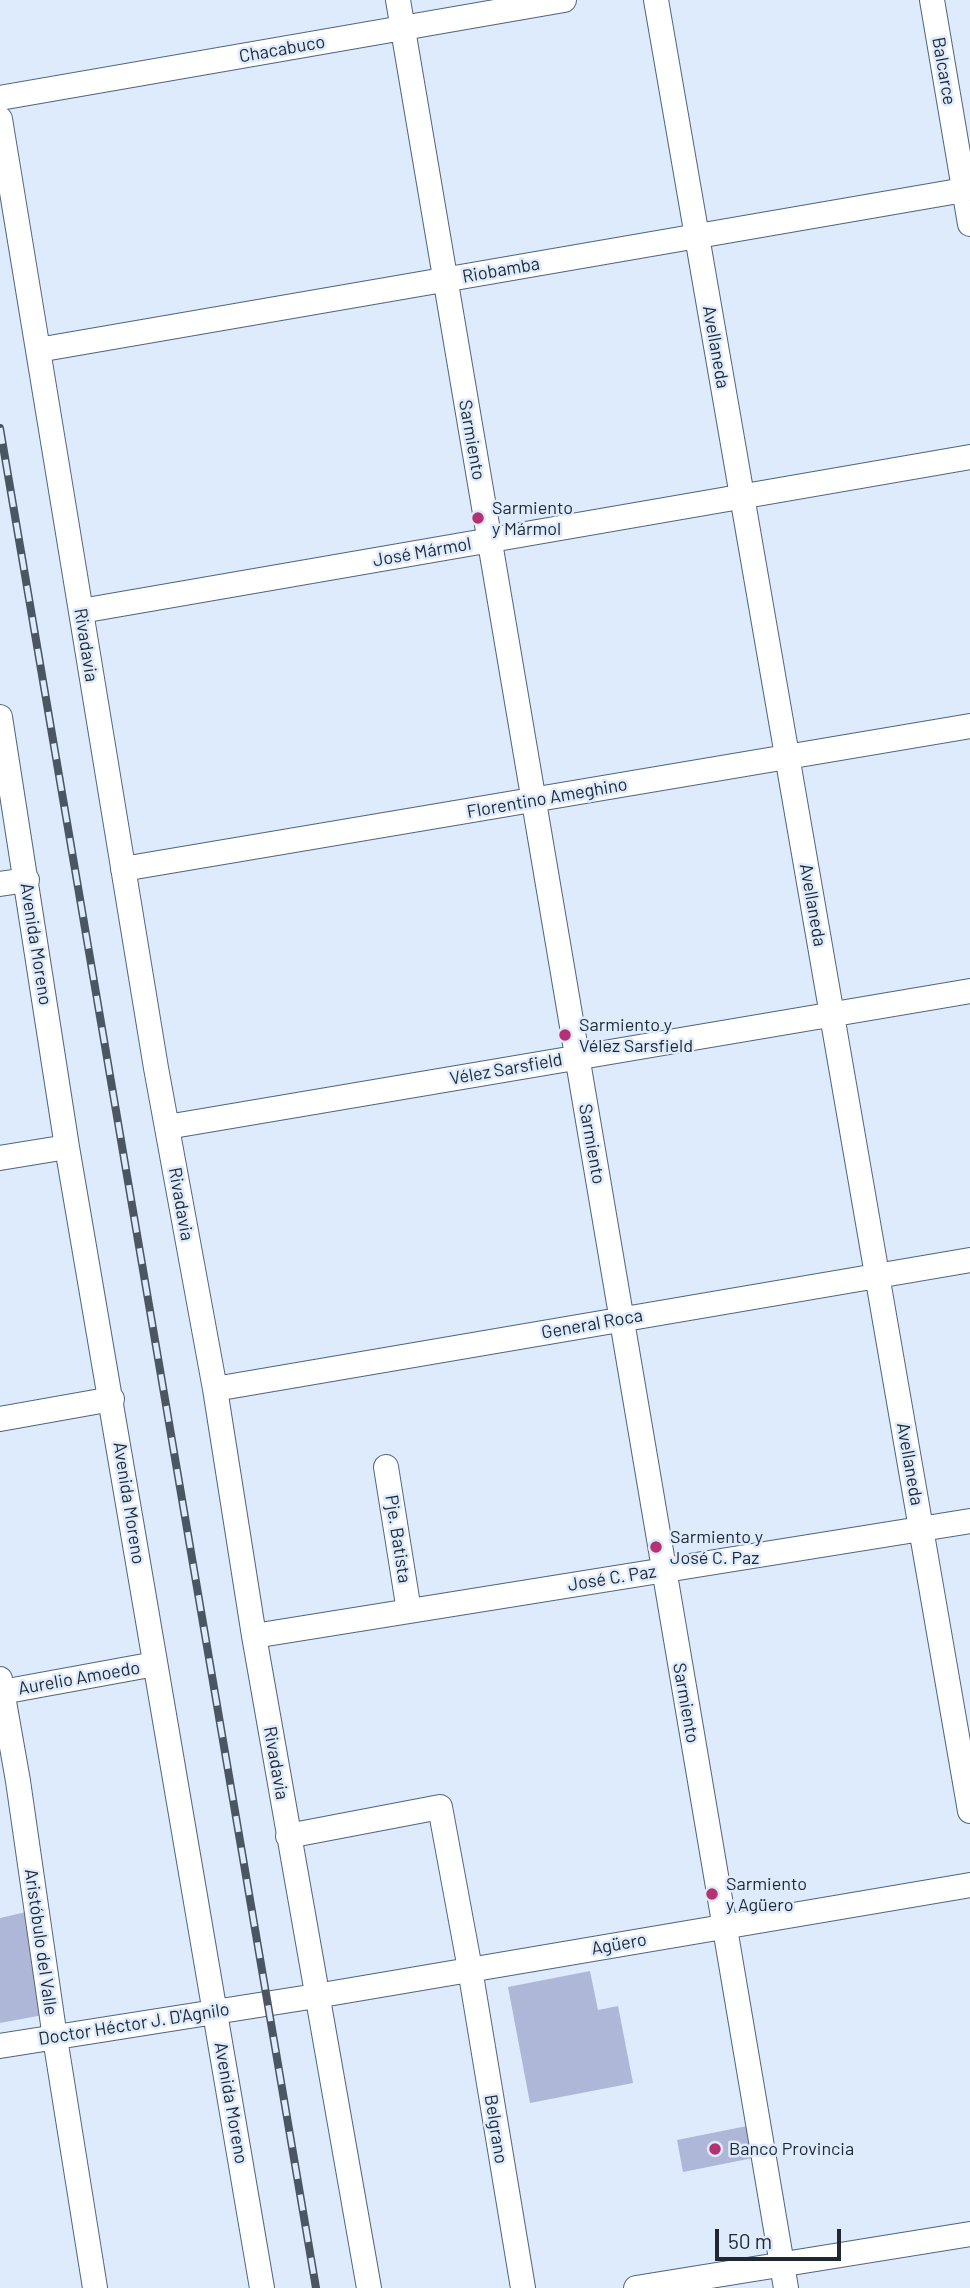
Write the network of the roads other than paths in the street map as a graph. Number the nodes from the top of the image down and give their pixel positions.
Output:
1 (398, 0) edge
2 (564, 0) edge
3 (656, 0) edge
4 (932, 0) edge
5 (402, 28) junction
6 (0, 98) edge
7 (0, 119) edge
8 (964, 190) junction
9 (970, 224) edge
10 (697, 236) junction
11 (445, 280) junction
12 (38, 350) junction
13 (970, 457) edge
14 (742, 496) junction
15 (489, 540) junction
16 (81, 611) junction
17 (0, 718) edge
18 (970, 726) edge
19 (788, 757) junction
20 (533, 800) junction
21 (123, 869) junction
22 (27, 880) junction
23 (0, 884) edge
24 (970, 991) edge
25 (832, 1014) junction
26 (577, 1058) junction
27 (167, 1127) junction
28 (67, 1147) junction
29 (0, 1158) edge
30 (970, 1260) edge
31 (877, 1276) junction
32 (621, 1319) junction
33 (215, 1389) junction
34 (112, 1399) junction
35 (0, 1419) edge
36 (386, 1467) dead end
37 (970, 1521) edge
38 (921, 1528) junction
39 (664, 1570) junction
40 (410, 1611) junction
41 (254, 1636) junction
42 (155, 1664) junction
43 (1, 1686) edge
44 (9, 1782) edge
45 (970, 1811) edge
46 (288, 1836) junction
47 (970, 1885) edge
48 (724, 1927) junction
49 (470, 1969) junction
50 (316, 1996) junction
51 (268, 2002) joint
52 (215, 2010) junction
53 (55, 2038) junction
54 (0, 2046) edge
55 (970, 2234) edge
56 (784, 2276) edge
57 (95, 2288) edge
58 (262, 2288) edge
59 (369, 2288) edge
60 (523, 2288) edge
61 (636, 2288) edge

1 - 5 street, Sarmiento
2 - 5 street, Chacabuco
3 - 10 street, Avellaneda
4 - 8 street, Balcarce
5 - 6 street, Chacabuco
5 - 11 street, Sarmiento
7 - 12 street, Rivadavia
8 - 9 street, Balcarce
8 - 10 street, Riobamba
10 - 11 street, Riobamba
10 - 14 street, Avellaneda
11 - 12 street, Riobamba
11 - 15 street, Sarmiento
12 - 16 street, Rivadavia
13 - 14 street, José Mármol
14 - 15 street, José Mármol
14 - 19 street, Avellaneda
15 - 16 street, José Mármol
15 - 20 street, Sarmiento
16 - 21 street, Rivadavia
17 - 22 street, Avenida Moreno
18 - 19 street, Florentino Ameghino
19 - 20 street, Florentino Ameghino
19 - 25 street, Avellaneda
20 - 21 street, Florentino Ameghino
20 - 26 street, Sarmiento
21 - 27 street, Rivadavia
22 - 23 street
22 - 28 street, Avenida Moreno
24 - 25 street, Vélez Sarsfield
25 - 26 street, Vélez Sarsfield
25 - 31 street, Avellaneda
26 - 27 street, Vélez Sarsfield
26 - 32 street, Sarmiento
27 - 33 street, Rivadavia
28 - 29 street
28 - 34 street, Avenida Moreno
30 - 31 street, General Roca
31 - 32 street, General Roca
31 - 38 street, Avellaneda
32 - 33 street, General Roca
32 - 39 street, Sarmiento
33 - 41 street, Rivadavia
34 - 35 street
34 - 42 street, Avenida Moreno
36 - 40 street, Pje. Batista
37 - 38 street, José C. Paz
38 - 39 street, José C. Paz
38 - 45 street, Avellaneda
39 - 40 street, José C. Paz
39 - 48 street, Sarmiento
40 - 41 street, José C. Paz
41 - 46 street, Rivadavia
42 - 43 street, Aurelio Amoedo
42 - 52 street, Avenida Moreno
43 - 44 street, Aristóbulo del Valle
44 - 53 street, Aristóbulo del Valle
46 - 49 street, Belgrano
46 - 50 street, Rivadavia
47 - 48 street, Agüero
48 - 49 street, Agüero
48 - 56 street, Sarmiento
49 - 50 street, Agüero
49 - 60 street, Belgrano
50 - 51 street, Agüero
50 - 59 street, Rivadavia
51 - 52 street, Doctor Héctor J. D'Agnilo
52 - 53 street, Doctor Héctor J. D'Agnilo
52 - 58 street, Avenida Moreno
53 - 54 street, Doctor Héctor J. D'Agnilo
53 - 57 street, Aristóbulo del Valle
55 - 56 street
56 - 61 street

